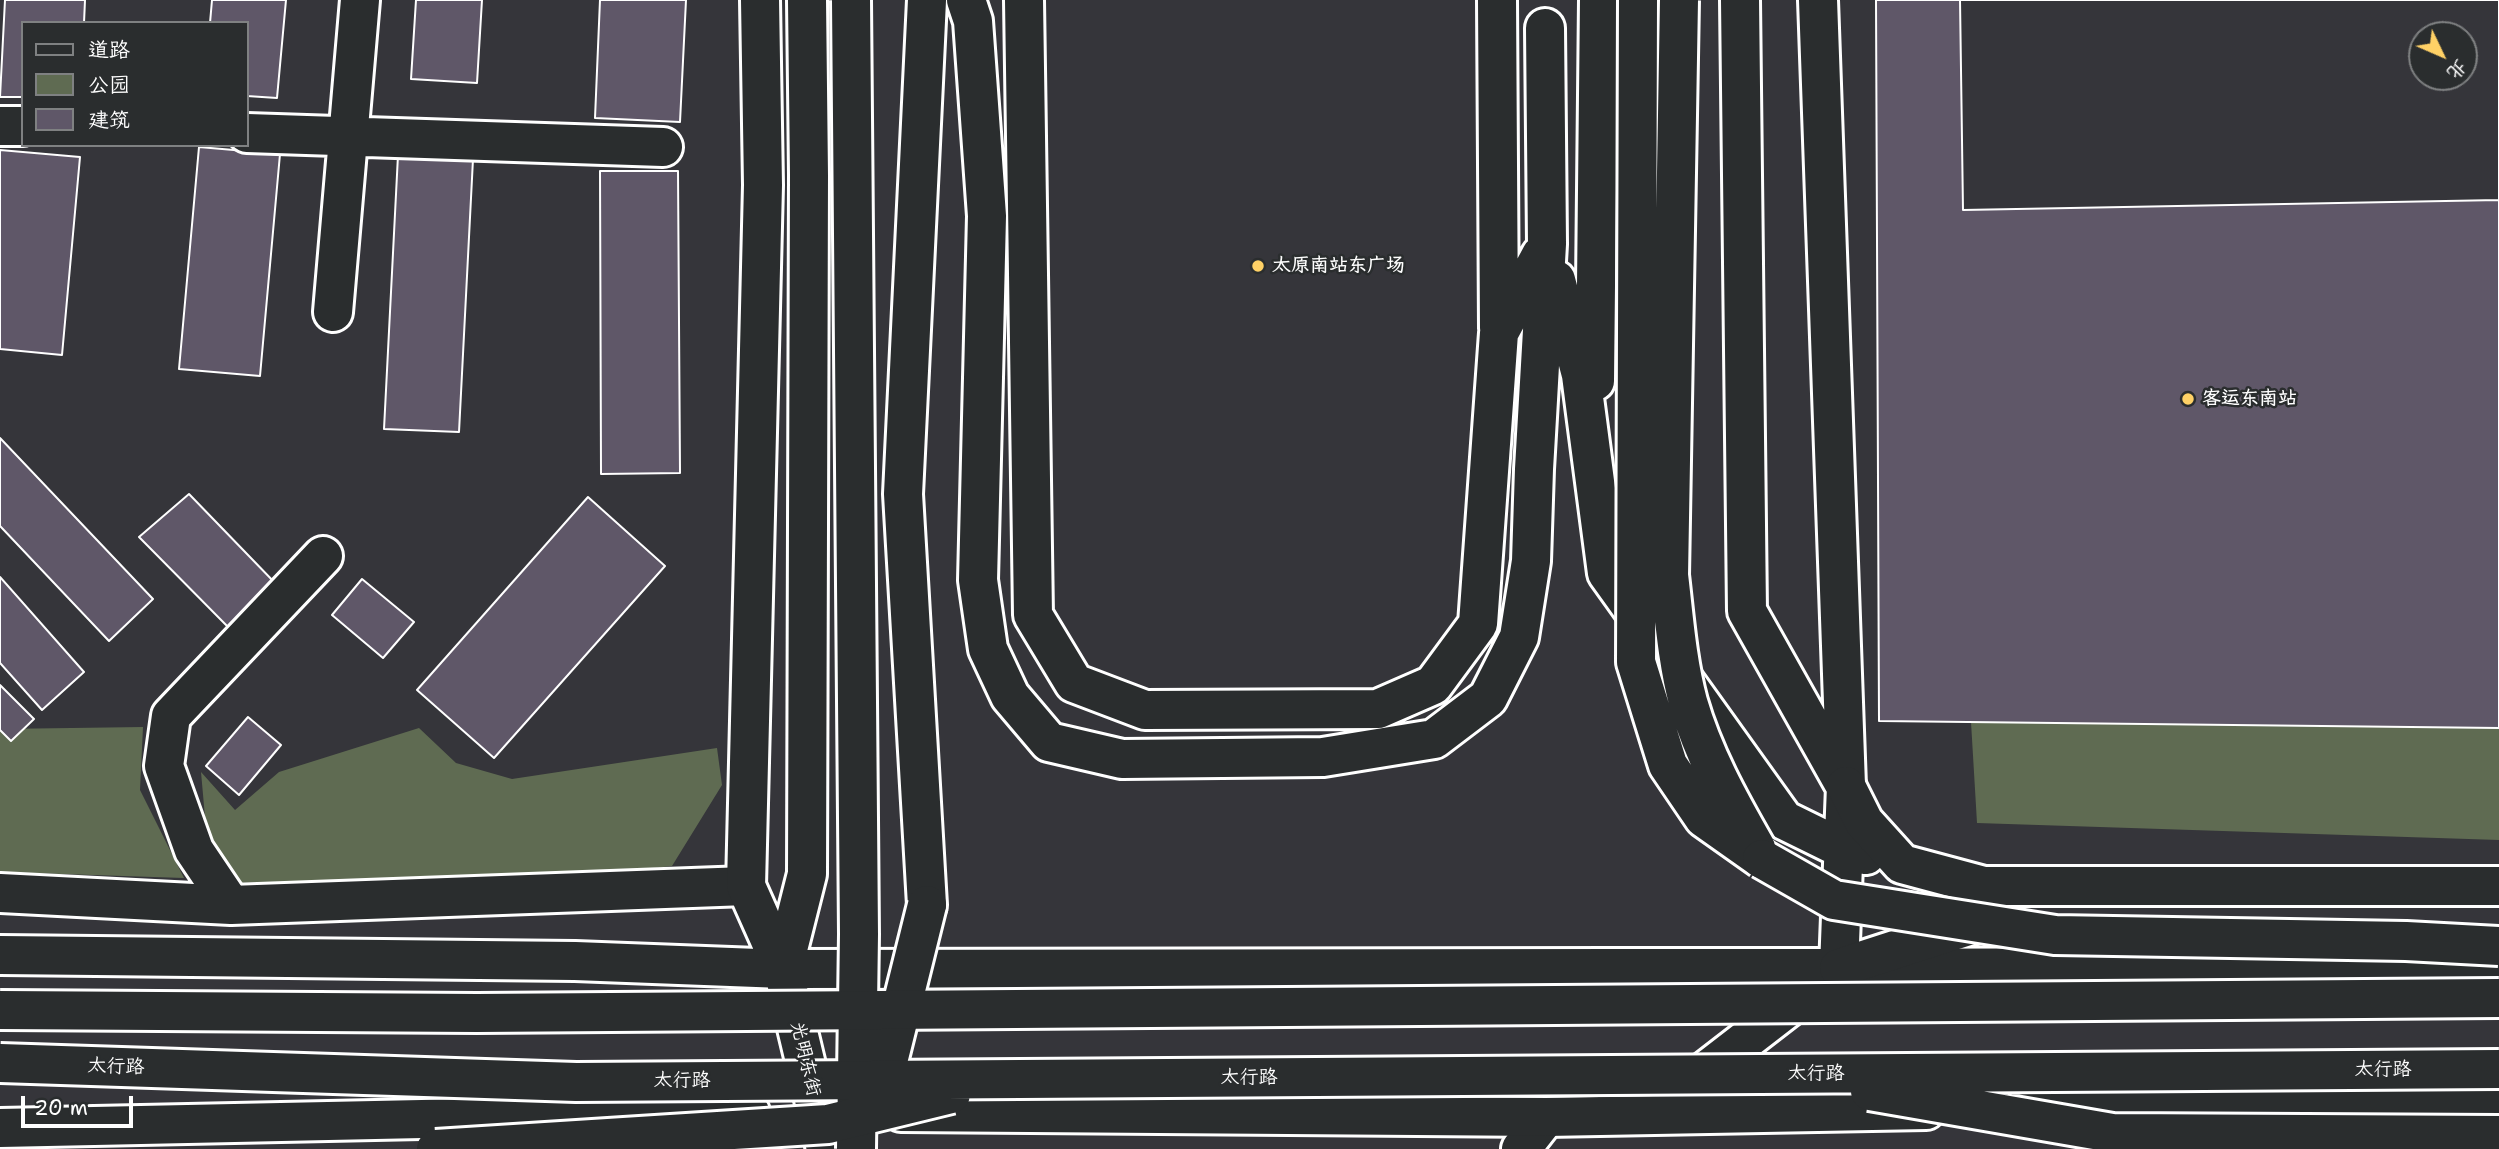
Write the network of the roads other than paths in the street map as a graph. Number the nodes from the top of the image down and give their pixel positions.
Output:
1 (360, 0) edge
2 (760, 0) edge
3 (807, 0) edge
4 (851, 0) edge
5 (928, 0) edge
6 (966, 0) edge
7 (1024, 0) edge
8 (1497, 0) edge
9 (1599, 0) edge
10 (1638, 0) edge
11 (1679, 0) edge
12 (1740, 0) edge
13 (1818, 0) edge
14 (1545, 27) dead end
15 (0, 126) edge
16 (21, 126) edge
17 (248, 134) edge
18 (348, 137) junction
19 (663, 147) dead end
20 (1547, 244) junction
21 (333, 312) dead end
22 (1499, 333) junction
23 (1593, 471) junction
24 (323, 556) dead end
25 (1846, 786) junction
26 (1843, 849) junction
27 (1762, 859) junction
28 (1909, 866) junction
29 (746, 886) junction
30 (2092, 886) junction
31 (2499, 886) edge
32 (0, 893) edge
33 (231, 905) junction
34 (2499, 946) edge
35 (0, 955) edge
36 (1839, 968) junction
37 (783, 969) junction
38 (2499, 971) edge
39 (2499, 998) edge
40 (0, 1010) edge
41 (0, 1063) edge
42 (2499, 1069) edge
43 (1772, 1074) junction
44 (1013, 1079) junction
45 (2499, 1100) edge
46 (817, 1111) junction
47 (1648, 1115) junction
48 (1546, 1117) junction
49 (0, 1128) edge
50 (2499, 1135) edge
51 (436, 1149) edge
52 (826, 1149) edge
53 (856, 1149) edge
54 (867, 1149) edge
55 (1521, 1149) edge

1 - 18 main road
2 - 29 main road
3 - 37 main road
4 - 53 main road, bridge
5 - 54 main road, bridge
6 - 20 main road
7 - 22 main road
8 - 22 main road
9 - 23 main road
10 - 27 main road, bridge
11 - 27 main road, bridge
12 - 25 main road
13 - 25 main road
14 - 20 main road
15 - 16 main road
17 - 18 main road
18 - 19 main road
18 - 21 main road
20 - 22 main road
20 - 23 main road
23 - 26 main road
24 - 33 main road
25 - 26 main road
25 - 28 main road
26 - 28 main road
26 - 36 main road
27 - 34 main road, bridge
28 - 30 main road
29 - 33 main road
29 - 37 main road, 光明东街
30 - 31 main road
30 - 36 main road, bridge
32 - 33 main road
35 - 37 main road
36 - 37 main road
36 - 38 main road
36 - 47 main road
37 - 46 main road, 光明东街
39 - 40 main road, bridge
41 - 44 main road, 太行路, bridge
42 - 43 main road, 太行路, bridge
43 - 44 main road, 太行路, bridge
43 - 50 main road, bridge
44 - 51 main road, bridge
45 - 47 main road
46 - 48 main road
46 - 49 main road
46 - 52 main road, 光明东街
47 - 48 main road
48 - 55 main road

